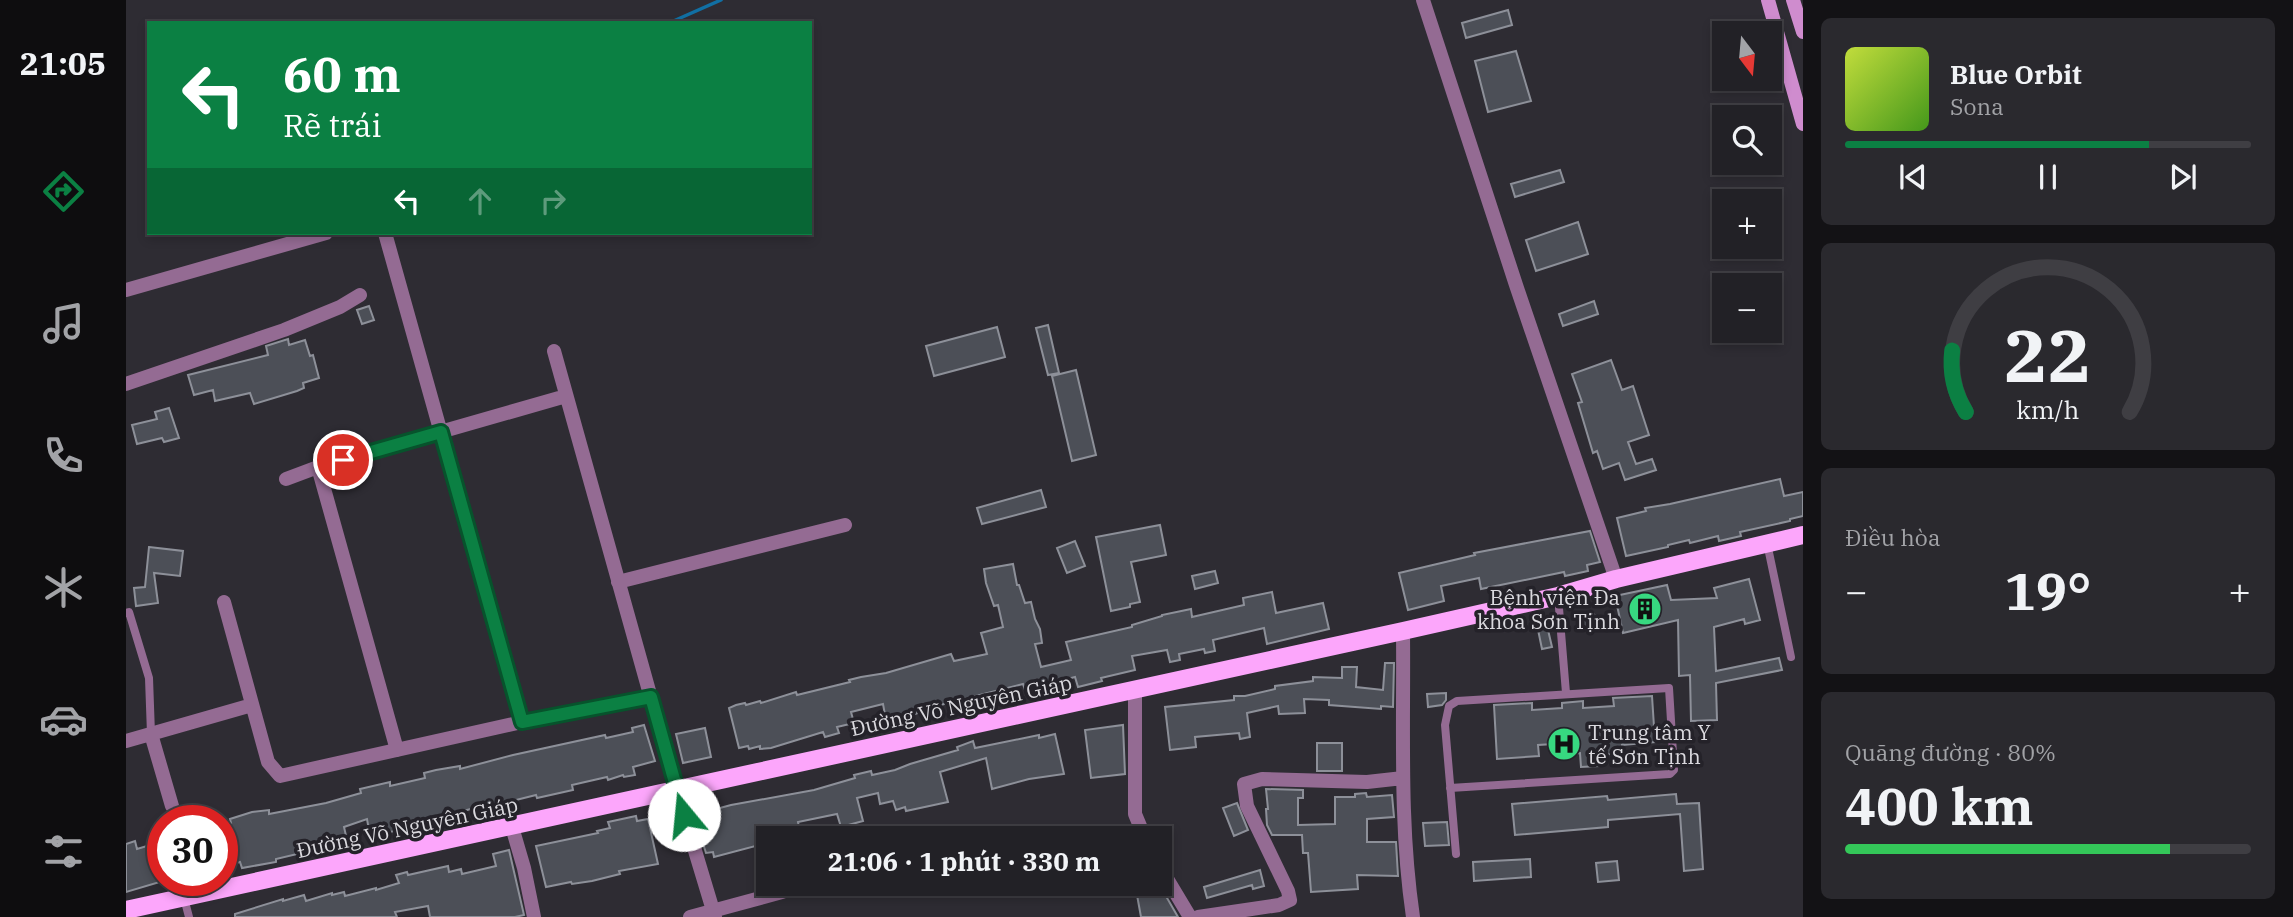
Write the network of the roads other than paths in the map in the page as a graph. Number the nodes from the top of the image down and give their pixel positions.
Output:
1 (1423, 0) edge
2 (1793, 0) edge
3 (1771, 1) edge
4 (1803, 32) edge
5 (1803, 124) edge
6 (319, 235) edge
7 (386, 235) edge
8 (126, 290) edge
9 (360, 295) dead end
10 (554, 351) dead end
11 (126, 384) edge
12 (566, 396) junction
13 (441, 432) junction
14 (318, 467) junction
15 (286, 479) dead end
16 (845, 524) dead end
17 (1803, 535) edge
18 (1766, 543) junction
19 (1616, 579) junction
20 (618, 582) junction
21 (1558, 596) junction
22 (224, 602) dead end
23 (126, 613) edge
24 (1403, 631) junction
25 (1791, 657) dead end
26 (1136, 691) junction
27 (1566, 693) junction
28 (651, 697) junction
29 (252, 705) junction
30 (522, 722) junction
31 (151, 734) junction
32 (126, 741) edge
33 (397, 750) junction
34 (1403, 778) junction
35 (1450, 788) junction
36 (677, 791) junction
37 (172, 805) edge
38 (1140, 826) edge
39 (512, 827) junction
40 (1456, 854) dead end
41 (1172, 887) edge
42 (767, 896) edge
43 (184, 898) junction
44 (126, 910) edge
45 (714, 914) edge
46 (189, 917) edge
47 (534, 917) edge
48 (690, 917) edge
49 (1190, 917) edge
50 (1198, 917) edge
51 (1413, 917) edge

1 - 19 street
2 - 4 main road
3 - 5 main road
6 - 8 street
7 - 13 street
9 - 11 street
10 - 12 street
12 - 13 street
12 - 20 street
13 - 14 street
13 - 30 street
14 - 15 street
14 - 33 street
16 - 20 street
17 - 18 main road, Đường Võ Nguyên Giáp
18 - 19 main road, Đường Võ Nguyên Giáp
18 - 25 lane
19 - 21 main road, Đường Võ Nguyên Giáp
20 - 28 street
21 - 24 main road, Đường Võ Nguyên Giáp
21 - 27 lane
22 - 29 street
23 - 31 lane
24 - 26 main road, Đường Võ Nguyên Giáp
24 - 34 street
26 - 36 main road, Đường Võ Nguyên Giáp
26 - 38 street
27 - 35 lane
27 - 35 lane
28 - 30 street
28 - 36 street
29 - 31 street
29 - 33 street
30 - 33 street
31 - 32 street
31 - 37 street
34 - 50 street
34 - 51 street
35 - 40 lane
36 - 39 main road, Đường Võ Nguyên Giáp
36 - 45 street
39 - 43 main road, Đường Võ Nguyên Giáp
39 - 47 street
41 - 49 street
42 - 45 street
43 - 44 main road, Đường Võ Nguyên Giáp
43 - 46 lane
45 - 48 street

